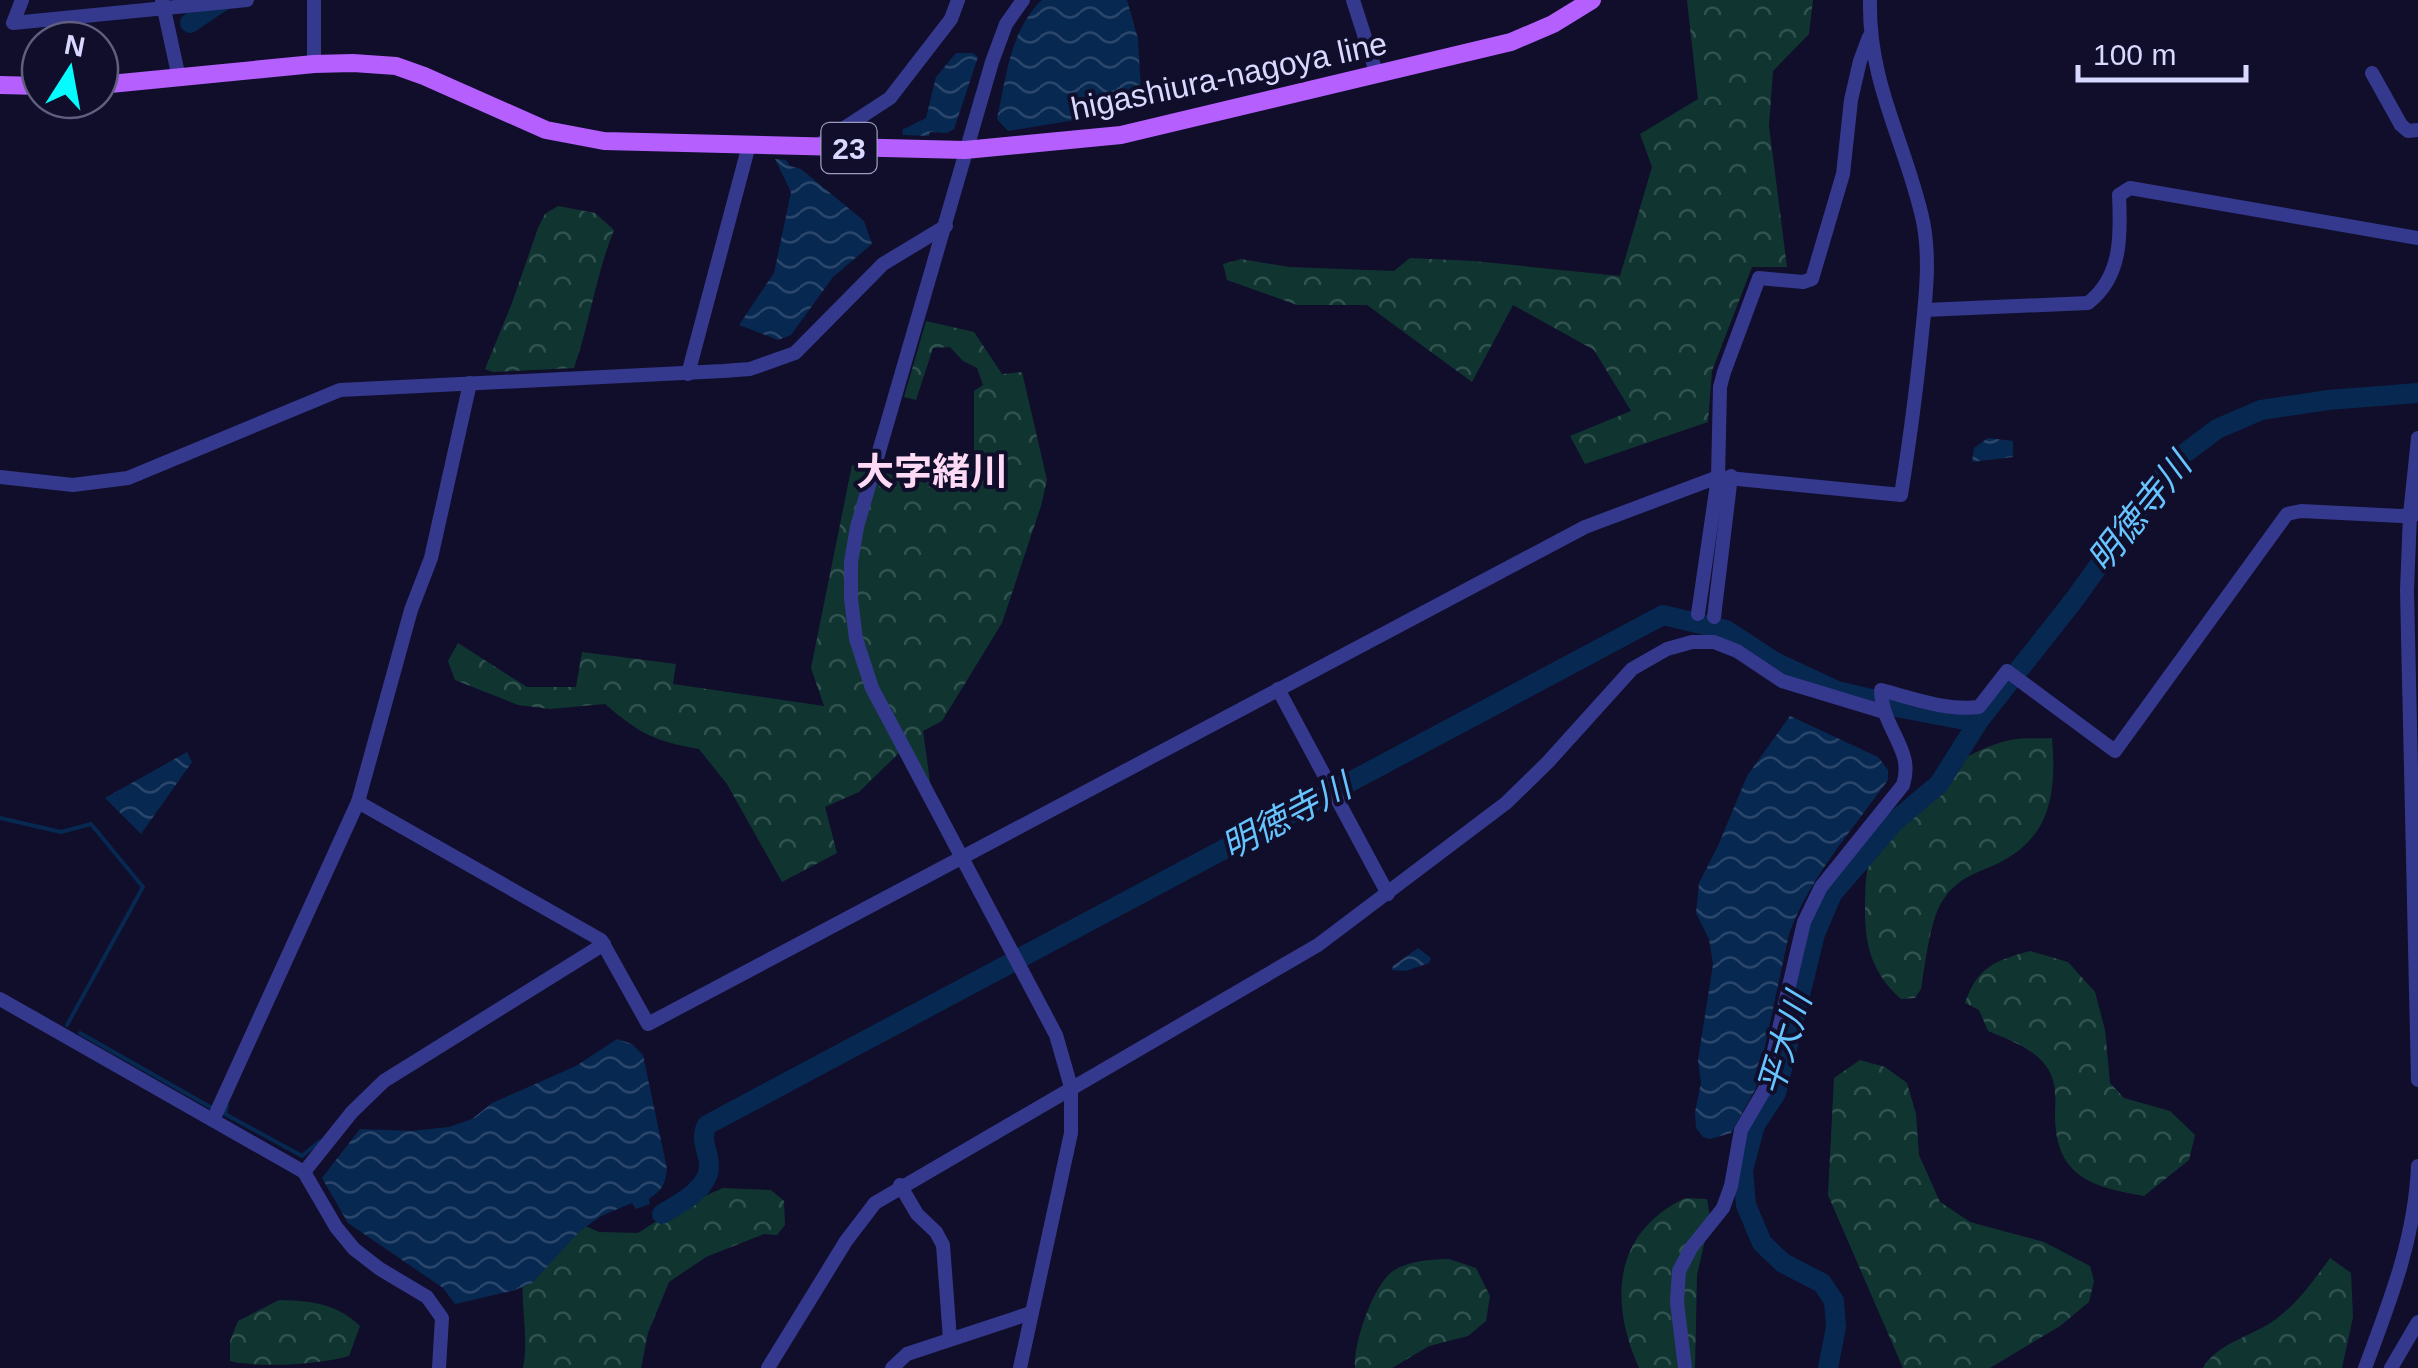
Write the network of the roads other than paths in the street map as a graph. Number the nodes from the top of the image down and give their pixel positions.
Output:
1 (22, 0) edge
2 (247, 0) edge
3 (314, 0) edge
4 (958, 0) edge
5 (1023, 0) edge
6 (1353, 0) edge
7 (1592, 0) edge
8 (1870, 0) edge
9 (163, 4) edge
10 (1870, 38) junction
11 (314, 64) junction
12 (2372, 73) dead end
13 (1377, 75) junction
14 (179, 78) junction
15 (120, 84) edge
16 (2418, 130) edge
17 (749, 146) junction
18 (814, 148) junction
19 (966, 150) junction
20 (946, 226) junction
21 (2418, 238) edge
22 (1925, 310) junction
23 (688, 374) junction
24 (470, 383) junction
25 (2418, 438) edge
26 (1724, 476) junction
27 (0, 477) edge
28 (2414, 515) edge
29 (1698, 614) dead end
30 (1714, 617) dead end
31 (1278, 689) junction
32 (1882, 711) junction
33 (358, 802) junction
34 (961, 859) junction
35 (1388, 894) junction
36 (604, 944) junction
37 (0, 999) edge
38 (2418, 1080) edge
39 (1071, 1087) junction
40 (213, 1120) junction
41 (2418, 1166) edge
42 (304, 1172) junction
43 (900, 1185) junction
44 (1032, 1314) junction
45 (2418, 1322) edge
46 (950, 1339) junction
47 (439, 1368) edge
48 (768, 1368) edge
49 (892, 1368) edge
50 (1020, 1368) edge
51 (1685, 1368) edge
52 (2365, 1368) edge
53 (2390, 1368) edge

1 - 9 street
2 - 9 street
3 - 11 street
4 - 18 street
5 - 19 street
6 - 13 street
7 - 13 main road, higashiura-nagoya line / 23
8 - 10 street
9 - 14 street
10 - 22 street
10 - 26 street
11 - 14 main road, higashiura-nagoya line / 23
11 - 17 main road, higashiura-nagoya line / 23
12 - 16 street
13 - 19 main road, higashiura-nagoya line / 23
14 - 15 main road, higashiura-nagoya line / 23
17 - 18 main road, higashiura-nagoya line / 23
17 - 23 street
18 - 19 main road, higashiura-nagoya line / 23
19 - 20 street
20 - 23 street
20 - 34 street
21 - 22 street
22 - 26 street
23 - 24 street
24 - 27 street
24 - 33 street
25 - 28 street
26 - 29 street
26 - 30 street
26 - 31 street
28 - 32 street
28 - 38 street
31 - 34 street
31 - 35 street
32 - 35 street
32 - 51 street
33 - 36 street
33 - 40 street
34 - 36 street
34 - 39 street
35 - 39 street
36 - 42 street
37 - 40 street
39 - 43 street
39 - 44 street
40 - 42 street
41 - 52 street
42 - 47 street
43 - 46 street
43 - 48 street
44 - 46 street
44 - 50 street
45 - 53 street
46 - 49 street

